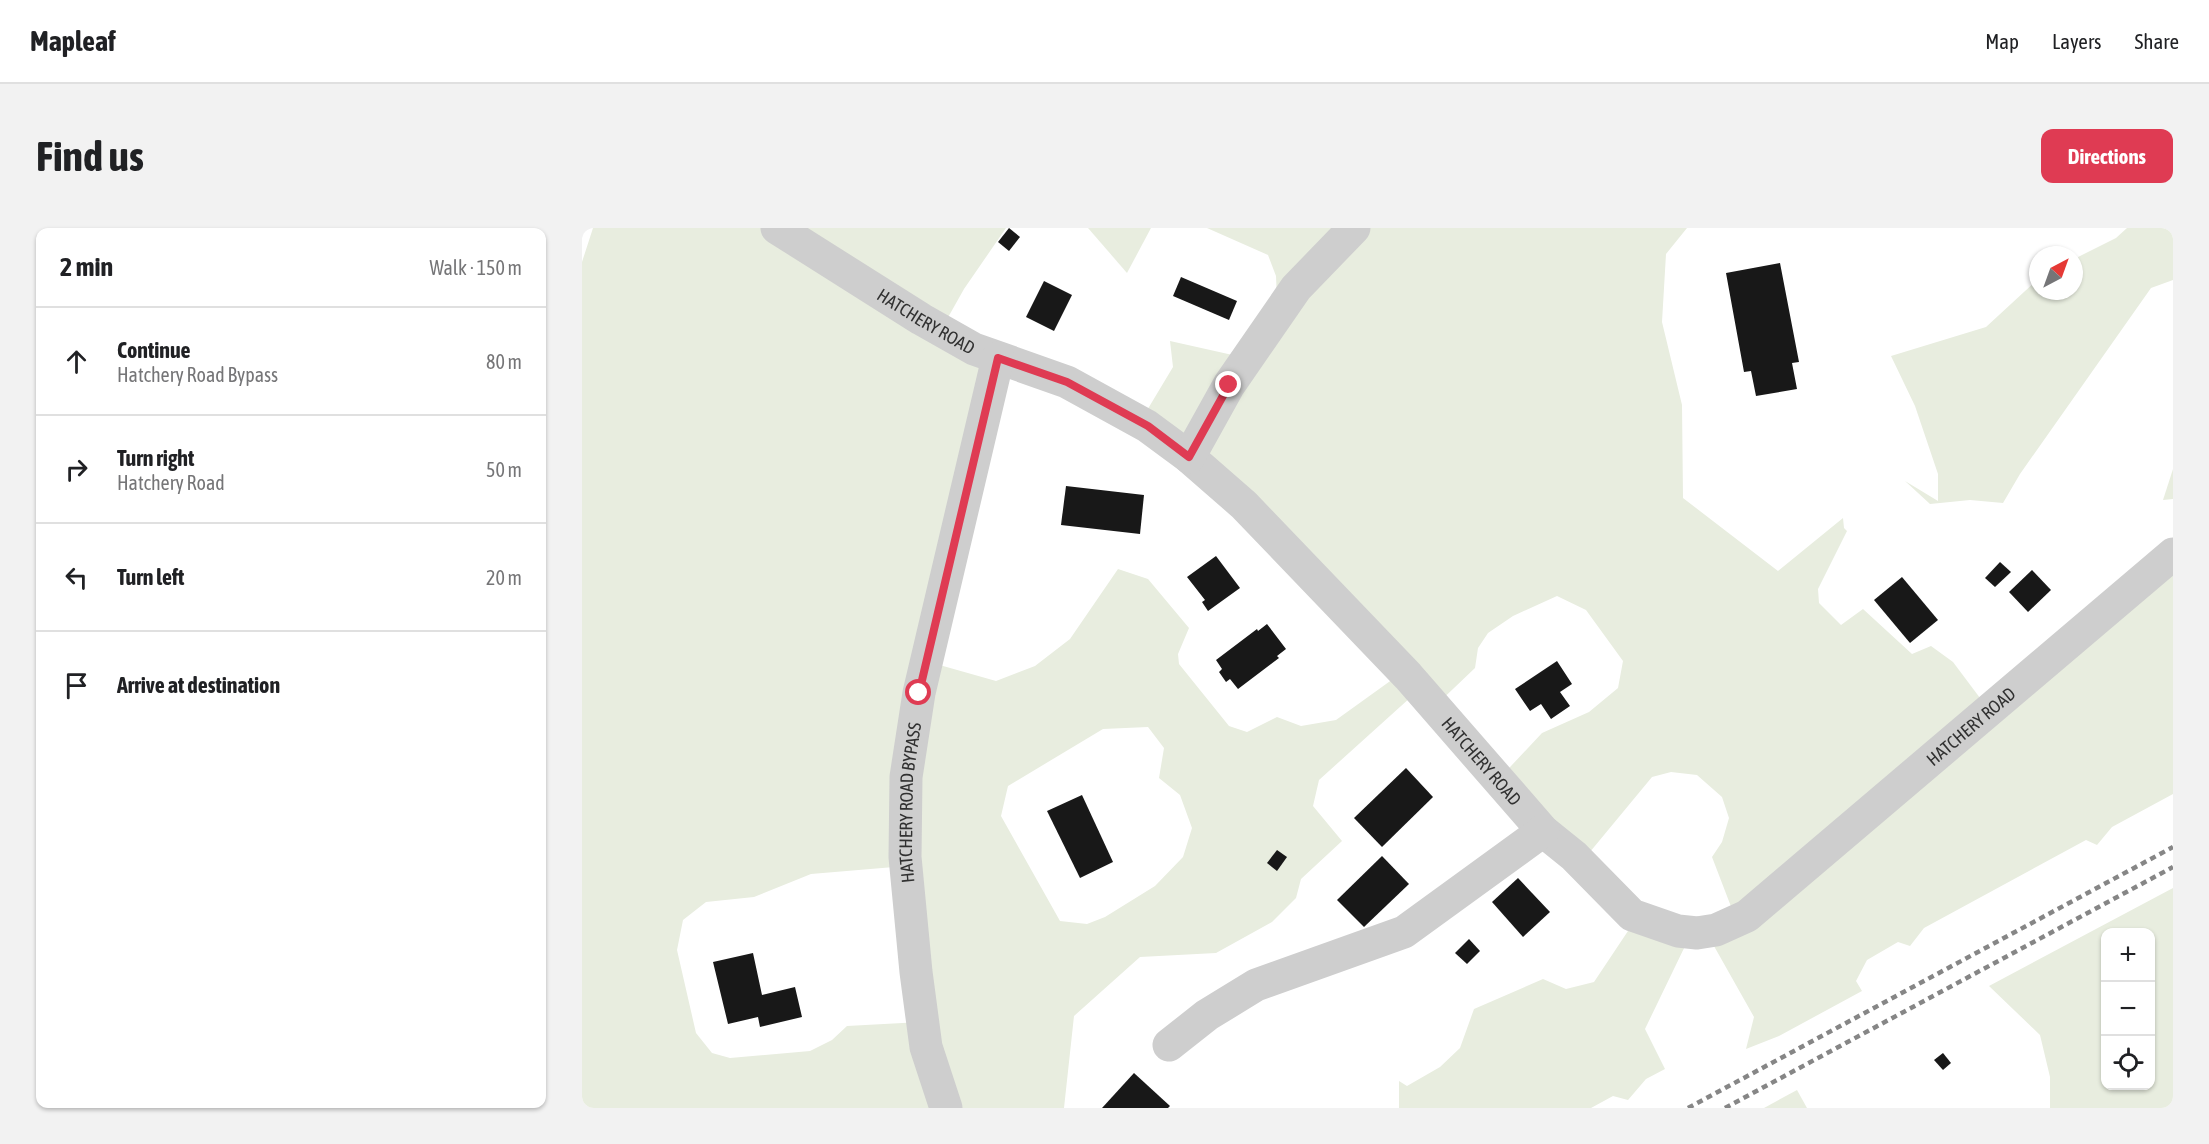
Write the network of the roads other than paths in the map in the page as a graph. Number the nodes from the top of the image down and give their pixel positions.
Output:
1 (777, 228) edge
2 (1354, 228) edge
3 (998, 358) junction
4 (1189, 457) junction
5 (2173, 554) edge
6 (1543, 831) junction
7 (1169, 1045) dead end
8 (946, 1108) edge

1 - 3 street, HATCHERY ROAD
2 - 4 street
3 - 4 street, HATCHERY ROAD
3 - 8 street, HATCHERY ROAD BYPASS
4 - 6 street, HATCHERY ROAD
5 - 6 street, HATCHERY ROAD
6 - 7 street

